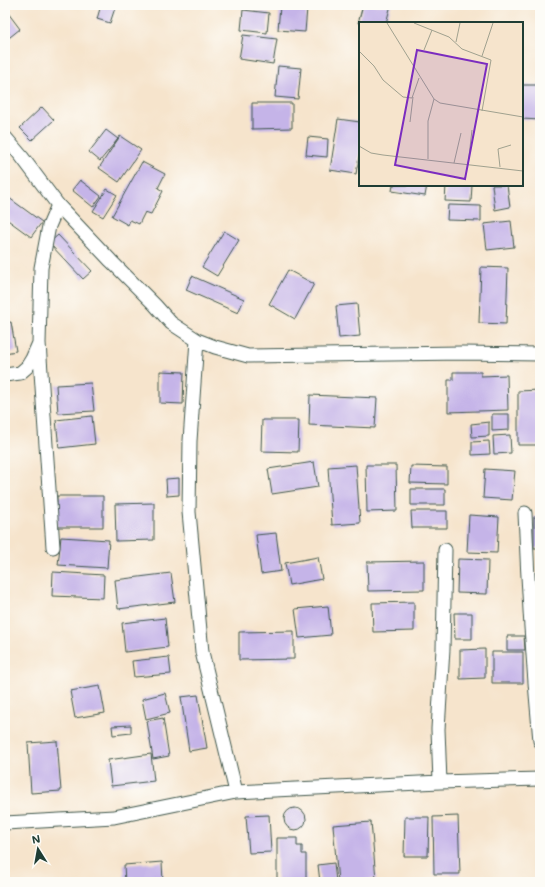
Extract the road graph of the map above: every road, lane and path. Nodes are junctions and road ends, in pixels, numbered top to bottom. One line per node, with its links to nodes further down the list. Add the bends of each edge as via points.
1 (5, 137): 2 (street)
2 (58, 205): 3 (street, via 171,323); 4 (street, via 49,226 40,268)
3 (197, 340): 5 (street, via 248,356); 13 (street, via 190,441 189,512 202,652)
4 (39, 342): 6 (street, via 27,367 20,373); 8 (street)
5 (540, 354)
6 (5, 375)
7 (525, 513): 10 (street)
8 (53, 547)
9 (445, 550): 12 (street, via 438,730)
10 (540, 741)
11 (540, 779): 12 (street)
12 (440, 782): 13 (street)
13 (236, 792): 14 (street, via 114,817)
14 (5, 823)

